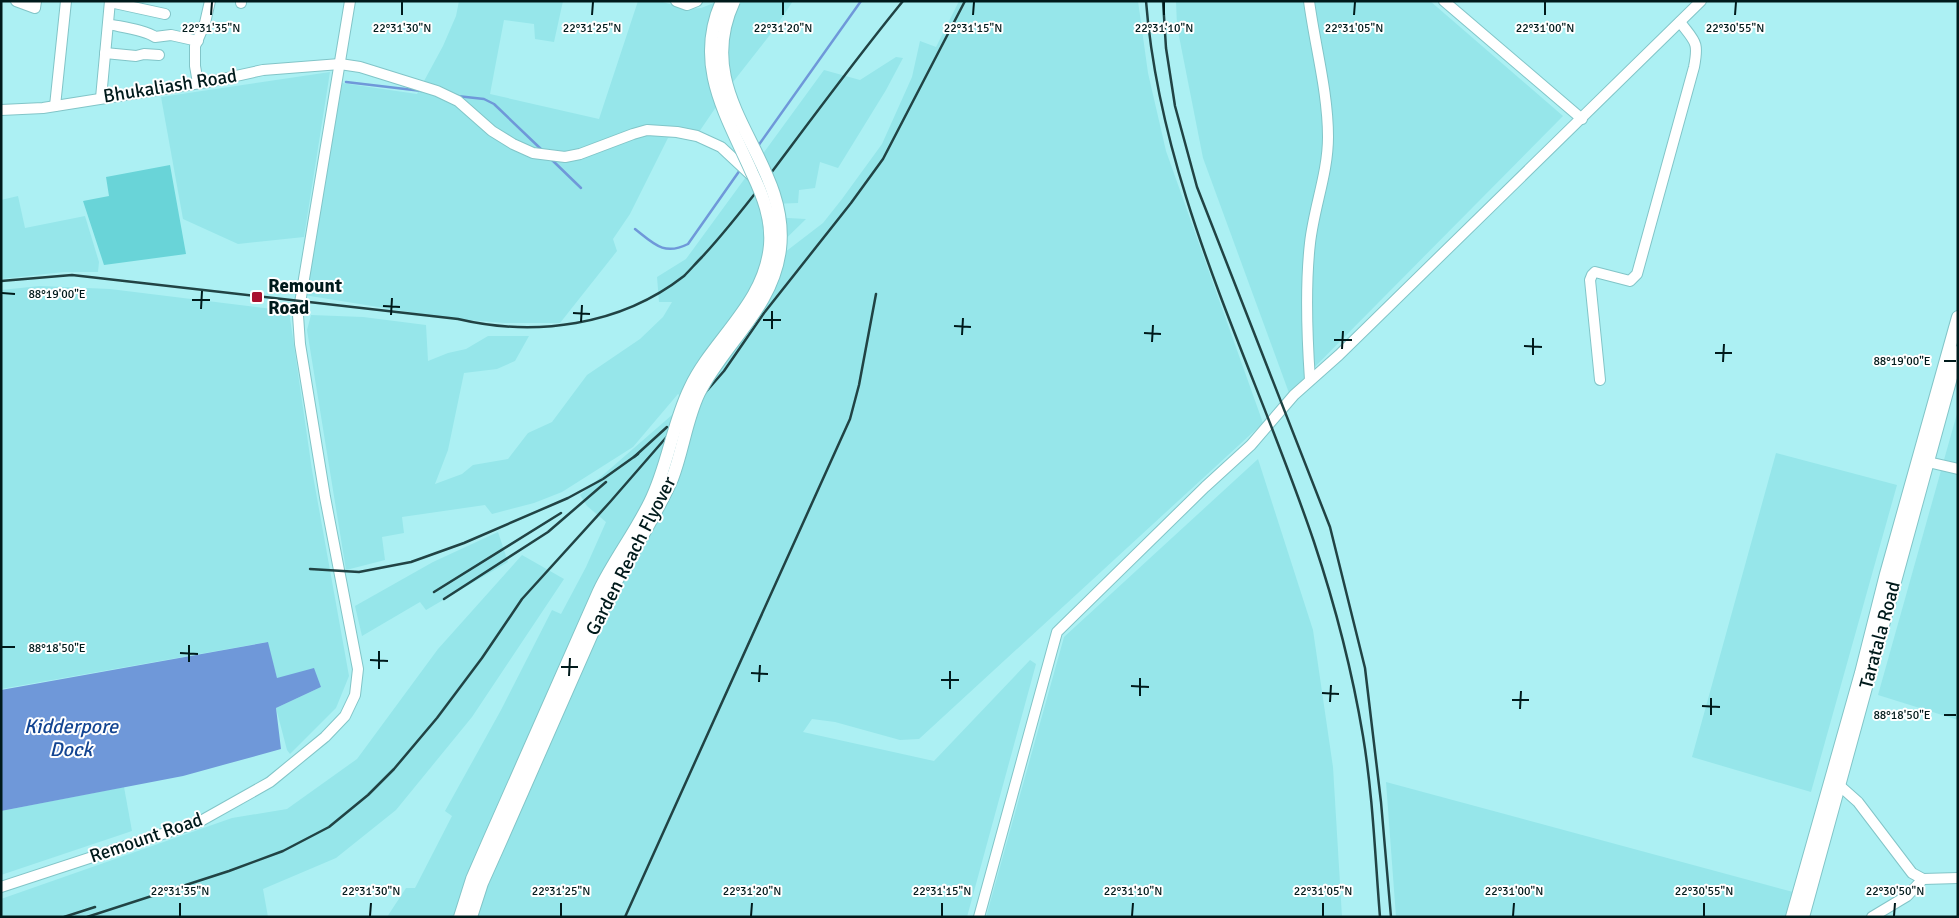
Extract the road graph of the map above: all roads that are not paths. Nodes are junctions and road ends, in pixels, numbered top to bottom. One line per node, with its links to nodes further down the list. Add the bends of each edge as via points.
1 (16, 1): 2 (street, via 35,8)
2 (36, 1)
3 (66, 1): 23 (street)
4 (210, 1): 17 (street)
5 (350, 1): 20 (street, Remount Road)
6 (676, 1): 7 (street, via 687,5)
7 (697, 1)
8 (722, 1): 26 (main road, Garden Reach Flyover, bridge, via 711,43 713,78 723,109)
9 (734, 1): 38 (main road, Garden Reach Flyover, bridge, via 724,32 724,76 731,100 775,200 781,235 775,273 755,314 700,392 660,508 609,595 482,883)
10 (1309, 1): 29 (street, via 1328,138 1326,166 1314,212 1310,244)
11 (1444, 1): 25 (street)
12 (1701, 1): 15 (street)
13 (110, 2): 14 (street); 16 (street)
14 (164, 14)
15 (1680, 22): 25 (street); 30 (street, via 1696,45 1696,58 1637,274 1630,280 1595,272 1590,280)
16 (108, 24): 17 (street, via 155,36); 18 (street)
17 (198, 40): 21 (street, via 195,66)
18 (106, 53): 19 (street); 22 (street)
19 (159, 55)
20 (340, 64): 21 (street, Bhukaliash Road, via 263,70); 26 (street, Bhukaliash Road, via 437,91 458,101 492,131 533,153 565,157 647,130 677,132 697,136 721,147); 36 (street, Remount Road, via 298,315 325,497 358,669 355,695 345,716 325,737 277,776 199,822)
21 (198, 83): 22 (street, Bhukaliash Road)
22 (101, 98): 23 (street, Bhukaliash Road)
23 (55, 106): 24 (street, Bhukaliash Road)
24 (1, 110)
25 (1582, 120): 29 (street)
26 (756, 180): 37 (main road, Garden Reach Flyover, bridge, via 770,225 770,247 761,280 746,308 690,388 650,503 599,590 472,879)
27 (1958, 317): 33 (main road)
28 (1958, 352): 31 (main road, Taratala Road)
29 (1310, 380): 39 (street, via 1251,445 1057,632)
30 (1600, 380)
31 (1928, 462): 32 (street); 33 (main road, Taratala Road)
32 (1958, 469)
33 (1839, 777): 35 (street, via 1912,873); 40 (main road); 41 (main road, Taratala Road)
34 (1958, 878): 35 (street)
35 (1923, 879): 42 (street, via 1907,896)
36 (1, 887)
37 (460, 917)
38 (471, 917)
39 (979, 917)
40 (1792, 917)
41 (1804, 917)
42 (1872, 917)

